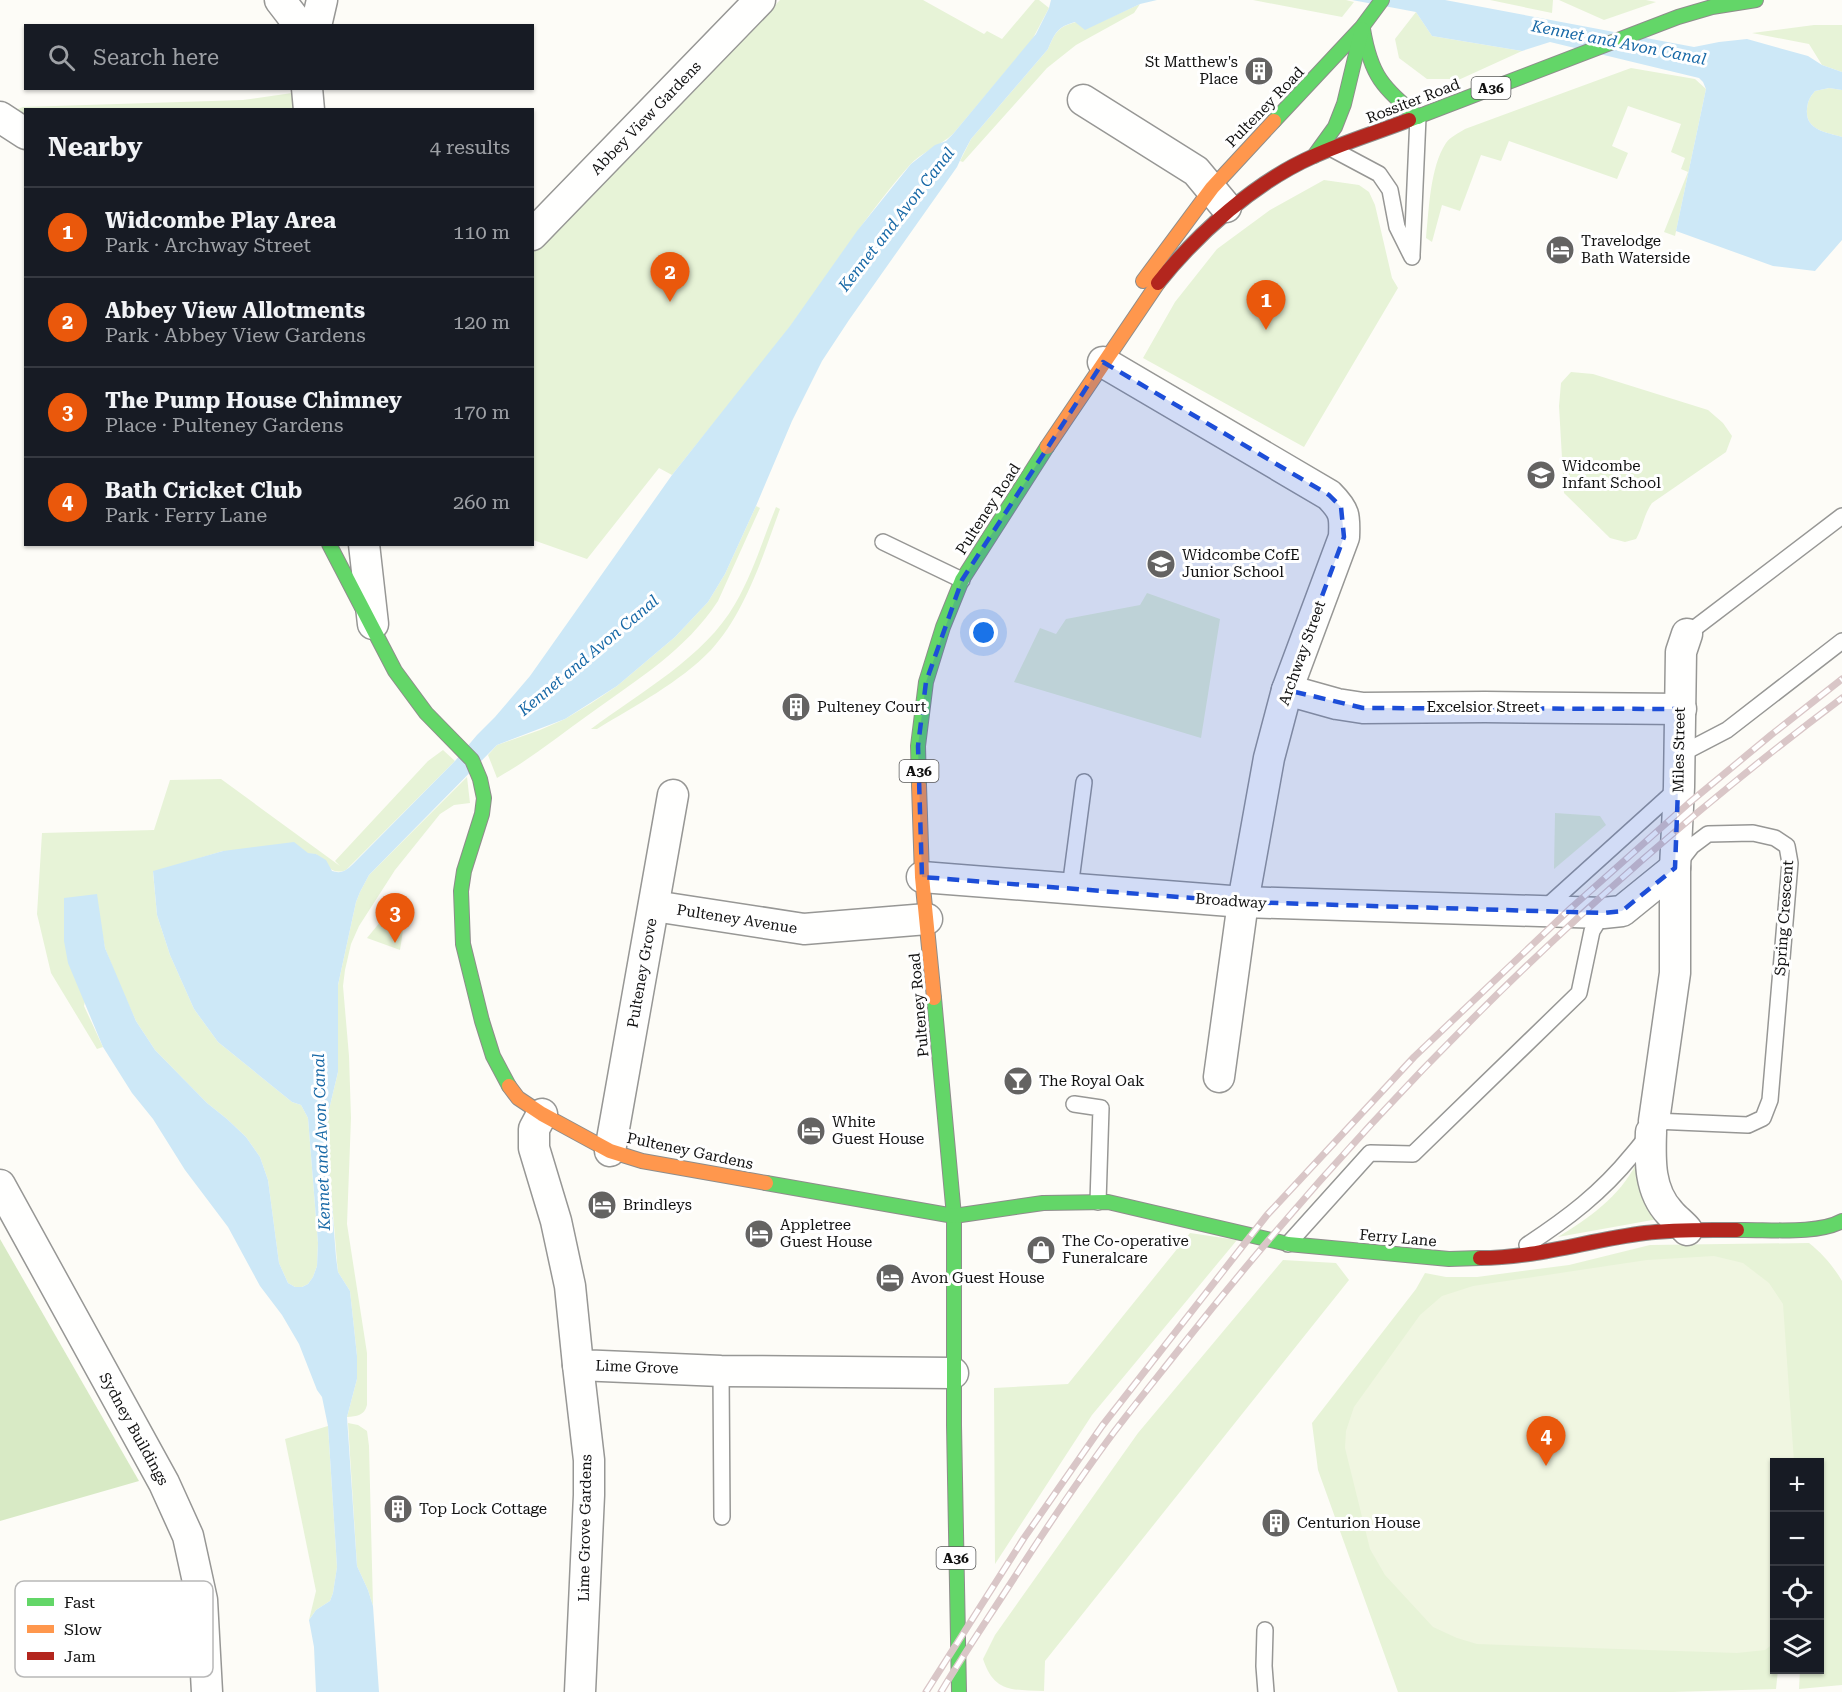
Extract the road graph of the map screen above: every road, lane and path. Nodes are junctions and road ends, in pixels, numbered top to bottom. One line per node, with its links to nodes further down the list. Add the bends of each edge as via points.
1 (280, 0): 7 (street)
2 (322, 0): 8 (street)
3 (760, 0): 19 (street, Abbey View Gardens)
4 (1382, 0): 9 (main road, Pulteney Road)
5 (1756, 0): 6 (main road, Rossiter Road / A36)
6 (1713, 4): 14 (main road, Rossiter Road / A36)
7 (298, 24)
8 (316, 24)
9 (1362, 27): 14 (main road, via 1365,45 1387,91); 17 (main road, via 1344,104 1335,127); 18 (main road, Pulteney Road)
10 (307, 90): 12 (street)
11 (1083, 100): 18 (street, via 1196,171)
12 (309, 108)
13 (0, 117): 15 (street)
14 (1418, 117): 16 (main road, Rossiter Road / A36); 16 (lane, via 1412,257 1397,227 1390,190 1379,174)
15 (24, 133)
16 (1333, 150): 17 (main road, Rossiter Road / A36)
17 (1314, 156): 18 (main road, Rossiter Road / A36)
18 (1220, 199): 20 (main road, Pulteney Road / A36, via 1200,235 1157,285); 20 (main road, Pulteney Road, via 1161,255 1123,311)
19 (534, 233)
20 (1103, 363): 25 (main road, Pulteney Road / A36); 29 (street, Archway Street, via 1329,495 1341,507 1344,537)
21 (1842, 516): 27 (lane)
22 (883, 542): 25 (lane)
23 (330, 546): 26 (main road, Pulteney Gardens)
24 (364, 546): 26 (street)
25 (962, 580): 36 (main road, Pulteney Road / A36, via 926,682 918,746)
26 (374, 630): 45 (main road, Pulteney Gardens, via 426,713 471,760 480,779 482,814 461,891 463,944 493,1056 518,1098)
27 (1687, 634): 30 (street, Miles Street, via 1681,651)
28 (1842, 641): 31 (lane, via 1727,730)
29 (1287, 690): 30 (street, Excelsior Street, via 1364,708); 38 (street, Archway Street, via 1269,758)
30 (1681, 709): 31 (street, Miles Street)
31 (1679, 754): 33 (street, Miles Street)
32 (1084, 782): 37 (lane)
33 (1679, 787): 35 (street, Miles Street); 40 (lane)
34 (673, 795): 39 (street, Pulteney Grove)
35 (1675, 868): 41 (street, Broadway, via 1622,911); 46 (street, via 1675,973); 46 (lane, Spring Crescent, via 1692,846 1708,834 1774,838 1787,846 1791,863 1770,1100 1762,1118 1748,1125)
36 (922, 877): 37 (street, Broadway); 42 (main road, Pulteney Road / A36)
37 (1070, 888): 38 (street, Broadway)
38 (1244, 902): 40 (street, Broadway); 43 (street, Archway Street)
39 (654, 906): 42 (street, Pulteney Avenue, via 804,929); 47 (street, Pulteney Grove)
40 (1541, 910): 41 (street, Broadway)
41 (1603, 913): 53 (lane, via 1592,931 1579,993 1413,1155 1370,1153)
42 (927, 919): 50 (main road, Pulteney Road / A36)
43 (1219, 1077)
44 (1074, 1104): 49 (lane, via 1101,1108)
45 (542, 1114): 47 (main road, Pulteney Gardens); 55 (street, Lime Grove, via 534,1129 534,1148 570,1286)
46 (1653, 1126): 52 (street, via 1650,1166 1656,1191 1668,1212); 54 (lane, via 1614,1177 1590,1200)
47 (610, 1150): 50 (main road, Pulteney Gardens, via 642,1161)
48 (0, 1185): 59 (street, Sydney Buildings, via 164,1483 188,1536)
49 (1098, 1202): 50 (main road, Ferry Lane, via 1043,1203); 53 (main road, Ferry Lane)
50 (954, 1216): 57 (main road, Pulteney Road / A36)
51 (1842, 1221): 52 (main road, Ferry Lane, via 1814,1229)
52 (1687, 1230): 54 (main road, Ferry Lane, via 1644,1233)
53 (1288, 1244): 54 (main road, Ferry Lane, via 1449,1259)
54 (1507, 1258)
55 (578, 1365): 56 (street, Lime Grove); 63 (street, Lime Grove Gardens, via 589,1495)
56 (722, 1371): 57 (street, Lime Grove); 58 (lane)
57 (953, 1373): 64 (main road, Pulteney Road / A36)
58 (722, 1517)
59 (198, 1581)
60 (1265, 1630): 65 (lane)
61 (206, 1677): 62 (street, Sydney Buildings)
62 (207, 1692)
63 (580, 1692)
64 (959, 1692)
65 (1266, 1692)

